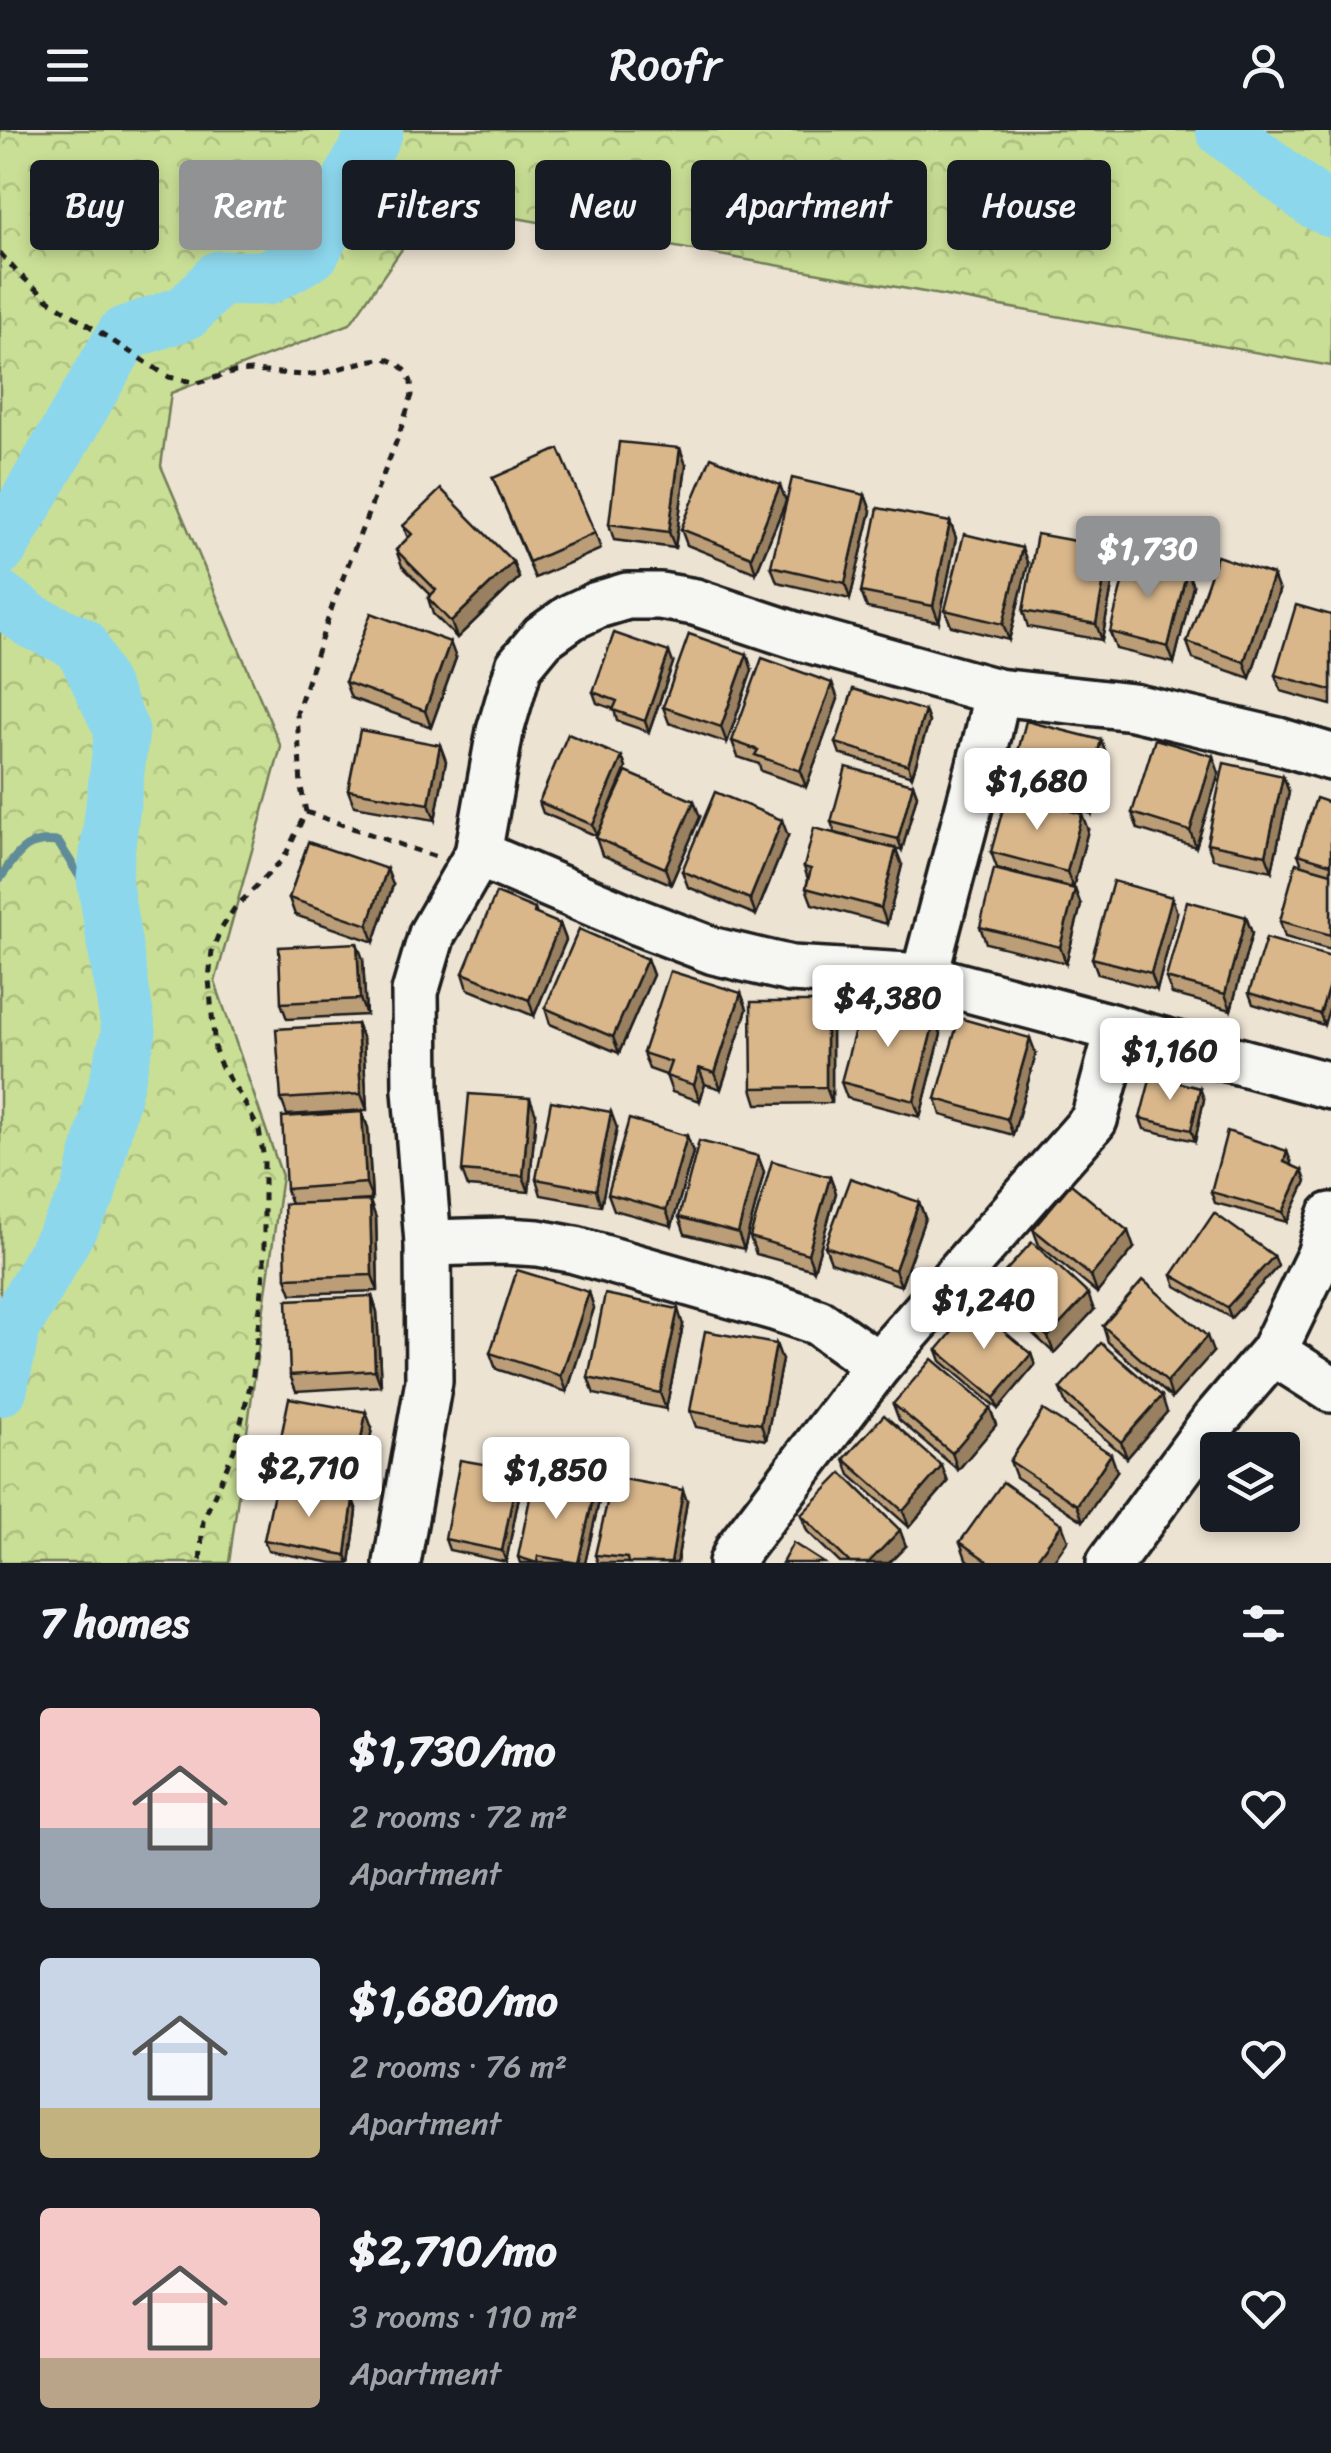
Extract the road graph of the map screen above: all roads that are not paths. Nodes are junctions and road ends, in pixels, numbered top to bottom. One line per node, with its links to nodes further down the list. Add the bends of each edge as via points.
1 (997, 692): 2 (lane, via 1133,707); 3 (lane, via 696,602 627,596 598,605 543,638 518,666); 4 (lane)
2 (1331, 757)
3 (473, 861): 4 (lane, via 714,952 790,969); 8 (lane, via 432,934 414,992)
4 (924, 978): 5 (lane)
5 (1118, 1030): 6 (lane); 10 (lane, via 1094,1120)
6 (1331, 1086)
7 (1331, 1216): 9 (lane, via 1320,1255)
8 (428, 1242): 10 (lane, via 504,1241 574,1250 818,1322); 12 (lane, via 429,1382)
9 (1273, 1352): 11 (lane); 14 (lane)
10 (878, 1365): 13 (lane)
11 (1331, 1389)
12 (397, 1563)
13 (732, 1563)
14 (1110, 1563)

